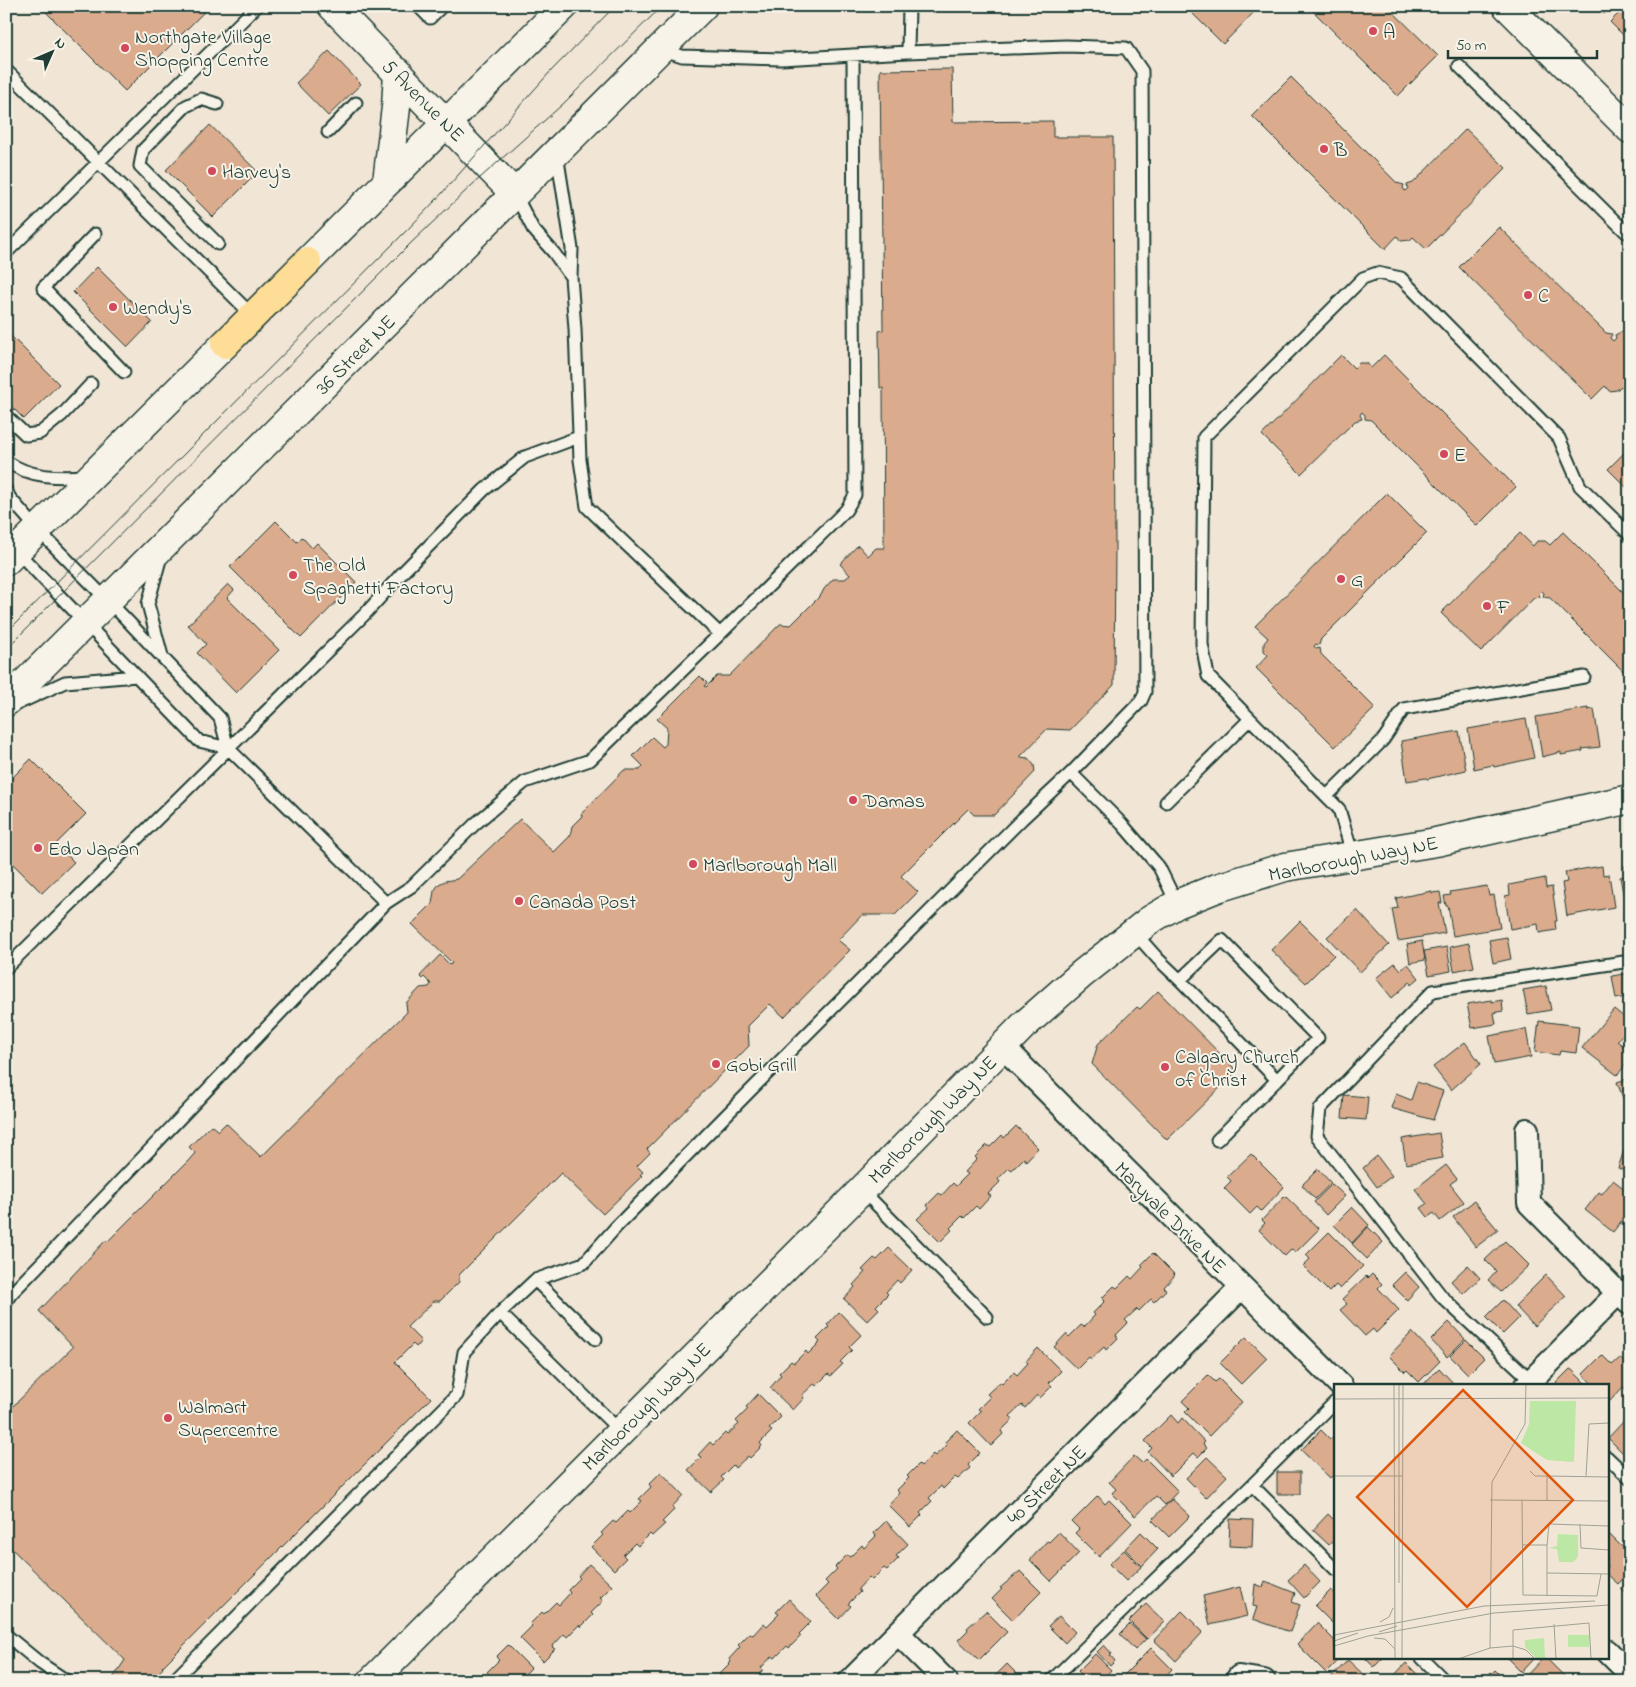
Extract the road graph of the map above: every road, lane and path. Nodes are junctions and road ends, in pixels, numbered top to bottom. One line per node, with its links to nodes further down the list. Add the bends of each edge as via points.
1 (257, 6): 21 (lane)
2 (332, 6): 14 (street, 5 Avenue NE)
3 (418, 6): 4 (lane, via 430,18)
4 (442, 6)
5 (564, 6): 17 (street)
6 (703, 6): 9 (street, 36 Street NE)
7 (909, 6): 10 (lane)
8 (1507, 6): 18 (street)
9 (661, 49): 11 (lane, via 682,56 782,59); 20 (street, 36 Street NE)
10 (908, 52): 11 (lane); 53 (lane, via 1066,46 1126,48 1142,71 1145,692 1141,701)
11 (853, 55): 45 (lane, via 855,495 846,510)
12 (1459, 66): 24 (lane, via 1626,232)
13 (6, 70): 21 (lane)
14 (398, 72): 17 (street, 5 Avenue NE); 22 (street)
15 (356, 103): 19 (lane)
16 (217, 104): 26 (lane, via 201,99 186,106 143,150 140,166)
17 (448, 123): 22 (street); 23 (street, 5 Avenue NE)
18 (1630, 129)
19 (328, 132)
20 (556, 153): 23 (street, 36 Street NE); 29 (lane, via 572,249)
21 (98, 163): 27 (lane); 30 (lane)
22 (387, 182): 28 (street)
23 (515, 194): 29 (lane, via 533,229); 41 (street, 36 Street NE)
24 (1630, 232)
25 (95, 234): 32 (lane, via 43,288)
26 (218, 244)
27 (6, 253)
28 (308, 262): 30 (main road)
29 (571, 277): 35 (lane)
30 (253, 316): 31 (main road)
31 (225, 344): 37 (street)
32 (124, 372)
33 (91, 384): 34 (lane, via 40,433 26,435)
34 (6, 416)
35 (579, 437): 45 (lane, via 587,507); 52 (lane, via 525,458 484,490 365,614)
36 (6, 461): 37 (lane, via 25,472 64,478)
37 (91, 476): 39 (street)
38 (6, 490): 39 (lane)
39 (38, 530): 42 (street); 43 (lane)
40 (1630, 535): 51 (lane, via 1580,486 1559,438 1401,278 1377,273 1363,278 1204,437 1202,644 1208,676)
41 (165, 544): 43 (street, 36 Street NE); 46 (lane, via 148,604)
42 (10, 550): 44 (lane)
43 (108, 601): 44 (street, 36 Street NE); 46 (lane)
44 (86, 623): 47 (lane); 49 (street, 36 Street NE)
45 (720, 634): 58 (lane, via 590,760 525,782 475,824 412,886)
46 (162, 658): 52 (lane, via 220,718)
47 (137, 676): 50 (lane, via 65,682); 52 (lane, via 199,741)
48 (1584, 677): 54 (lane, via 1404,709 1383,740)
49 (6, 702)
50 (6, 709)
51 (1250, 719): 54 (lane); 56 (lane)
52 (228, 748): 58 (lane); 62 (lane)
53 (1071, 773): 59 (lane, via 1159,867); 69 (lane, via 750,1091 584,1263)
54 (1327, 796): 57 (lane, via 1340,809)
55 (1630, 799): 57 (street, Marlborough Way NE, via 1436,842)
56 (1166, 802)
57 (1352, 856): 59 (street, Marlborough Way NE, via 1285,867)
58 (386, 903): 72 (lane)
59 (1177, 904): 60 (street, Marlborough Way NE)
60 (1134, 932): 63 (lane); 64 (street, Marlborough Way NE, via 1082,974)
61 (1630, 961): 77 (lane, via 1433,991 1320,1109 1317,1136 1323,1144 1444,1298)
62 (6, 968)
63 (1180, 980): 65 (lane); 65 (lane, via 1222,940 1318,1038)
64 (1003, 1047): 68 (street, Marlborough Way NE); 70 (street, Maryvale Drive NE)
65 (1277, 1080): 67 (lane)
66 (1527, 1130): 71 (street, via 1529,1204)
67 (1217, 1140)
68 (862, 1190): 74 (lane); 79 (street, Marlborough Way NE)
69 (535, 1280): 73 (lane); 75 (lane)
70 (1242, 1287): 76 (street, Maryvale Drive NE); 84 (street, 40 Street NE)
71 (1626, 1293): 77 (street)
72 (6, 1302)
73 (500, 1313): 79 (lane); 90 (lane, via 464,1352 457,1395)
74 (988, 1317)
75 (596, 1339)
76 (1339, 1384)
77 (1531, 1384)
78 (1334, 1403): 82 (lane)
79 (620, 1431): 91 (street, Marlborough Way NE)
80 (1608, 1457): 81 (lane)
81 (1630, 1479)
82 (1252, 1485): 83 (lane); 94 (lane)
83 (1334, 1568)
84 (898, 1633): 92 (street, 40 Street NE); 93 (street)
85 (6, 1635): 89 (lane)
86 (1608, 1652): 88 (street)
87 (1424, 1660): 97 (lane)
88 (1630, 1674)
89 (67, 1681)
90 (173, 1681)
91 (372, 1681)
92 (850, 1681)
93 (946, 1681)
94 (1051, 1681)
95 (1236, 1681): 96 (street, via 1239,1677)
96 (1264, 1681)
97 (1445, 1681)

